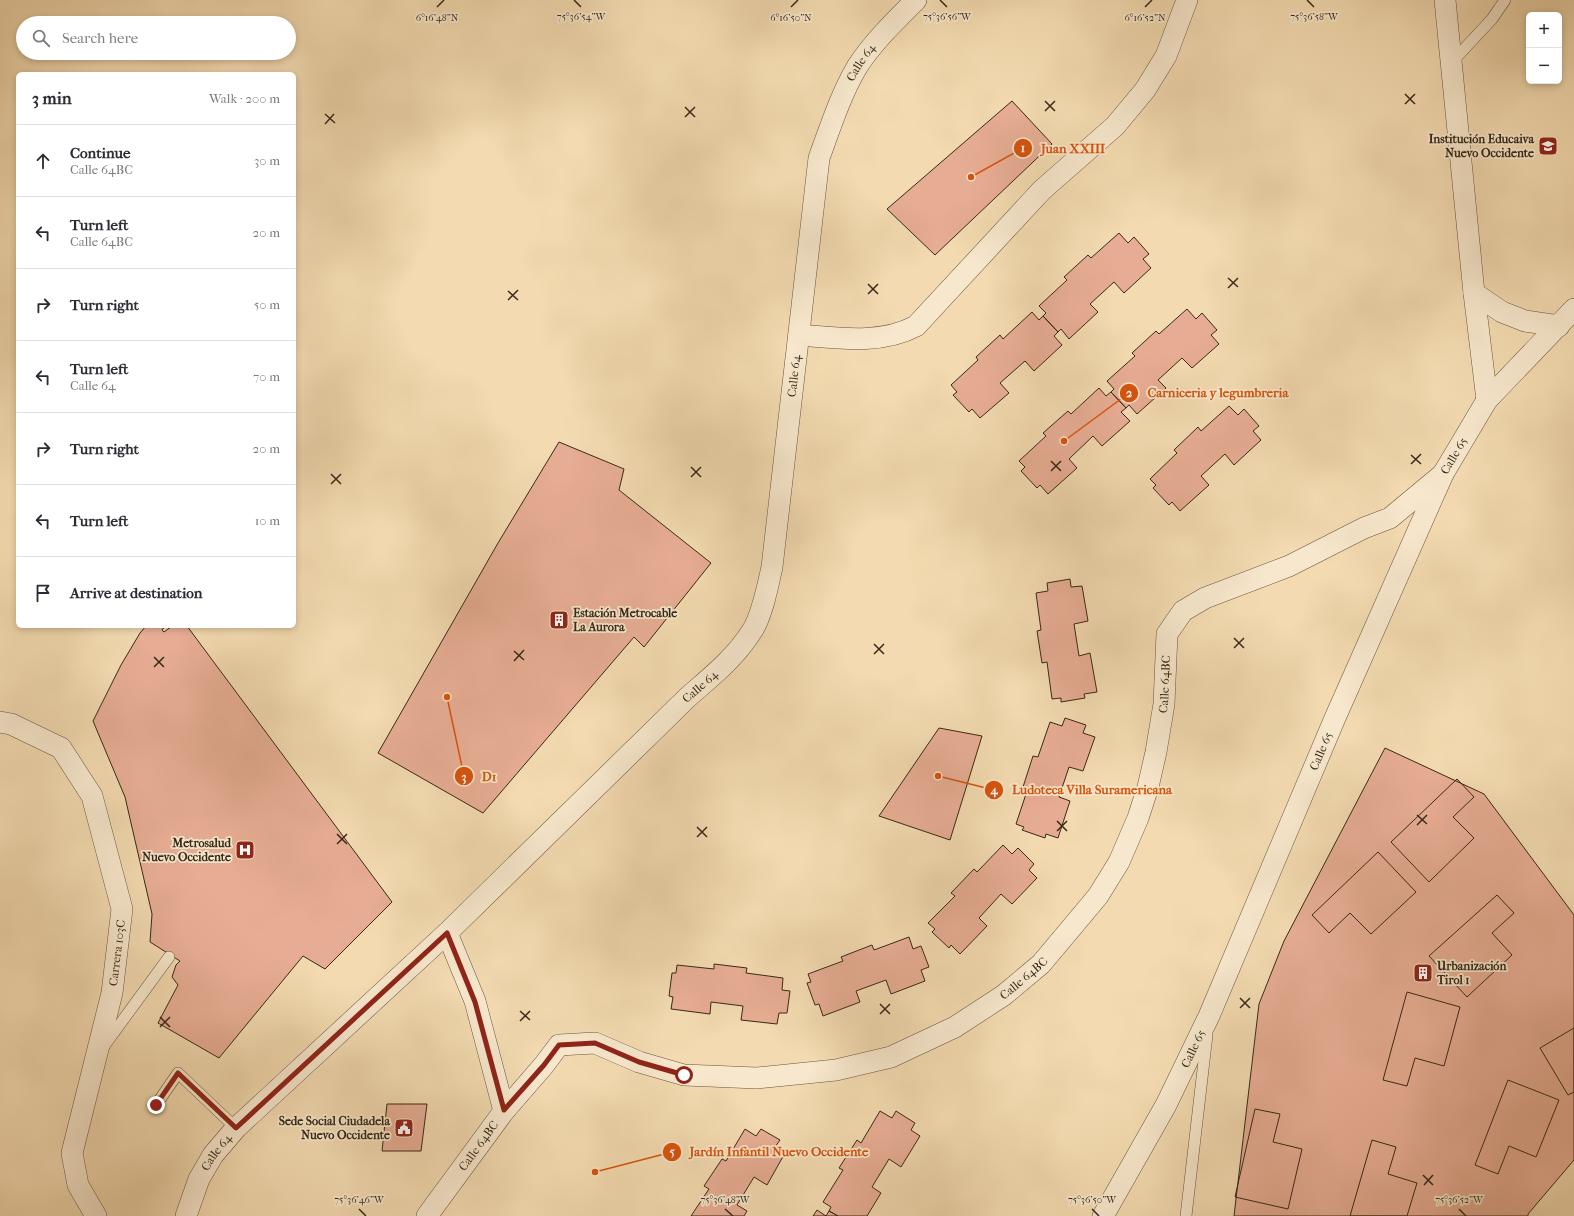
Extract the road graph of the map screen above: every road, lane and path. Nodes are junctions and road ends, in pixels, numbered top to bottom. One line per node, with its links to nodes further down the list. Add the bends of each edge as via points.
1 (916, 0): 9 (street, Calle 64, via 884,32 857,67 819,158)
2 (1188, 0): 9 (street, via 1166,56 1145,90 1115,126 1042,190 916,326 889,337 848,339)
3 (1445, 0): 5 (street)
4 (1506, 0): 5 (lane)
5 (1451, 63): 6 (street)
6 (1474, 293): 8 (street, via 1502,312 1525,321); 10 (street)
7 (1574, 309): 8 (street, Calle 65)
8 (1559, 326): 10 (street, Calle 65)
9 (799, 335): 13 (street, Calle 64, via 772,567 767,591 753,630 729,661 688,697)
10 (1487, 400): 11 (street, Calle 65)
11 (1443, 474): 15 (street, Calle 65, via 1335,718); 18 (street, Calle 64BC, via 1390,518 1364,528 1289,566 1205,598 1183,611 1167,634 1164,704 1156,752 1138,818 1119,862 1098,896 1073,928 1041,964 1004,995 956,1027 891,1057 828,1071 757,1078 684,1075 639,1062 595,1043 559,1045)
12 (6, 723): 16 (street, Carrera 103C, via 61,748 92,796 122,909 112,993)
13 (447, 933): 18 (street, via 475,1002); 19 (street, Calle 64)
14 (169, 957): 16 (lane)
15 (1209, 1016): 23 (street, Calle 65, via 1166,1105); 24 (lane)
16 (96, 1058): 20 (street, Carrera 103C, via 72,1153 78,1185)
17 (156, 1105): 19 (lane, via 178,1073)
18 (504, 1110): 22 (street, Calle 64BC)
19 (236, 1128): 21 (street, Calle 64, via 213,1155 199,1179)
20 (96, 1216)
21 (186, 1216)
22 (427, 1216)
23 (1103, 1216)
24 (1186, 1216)

